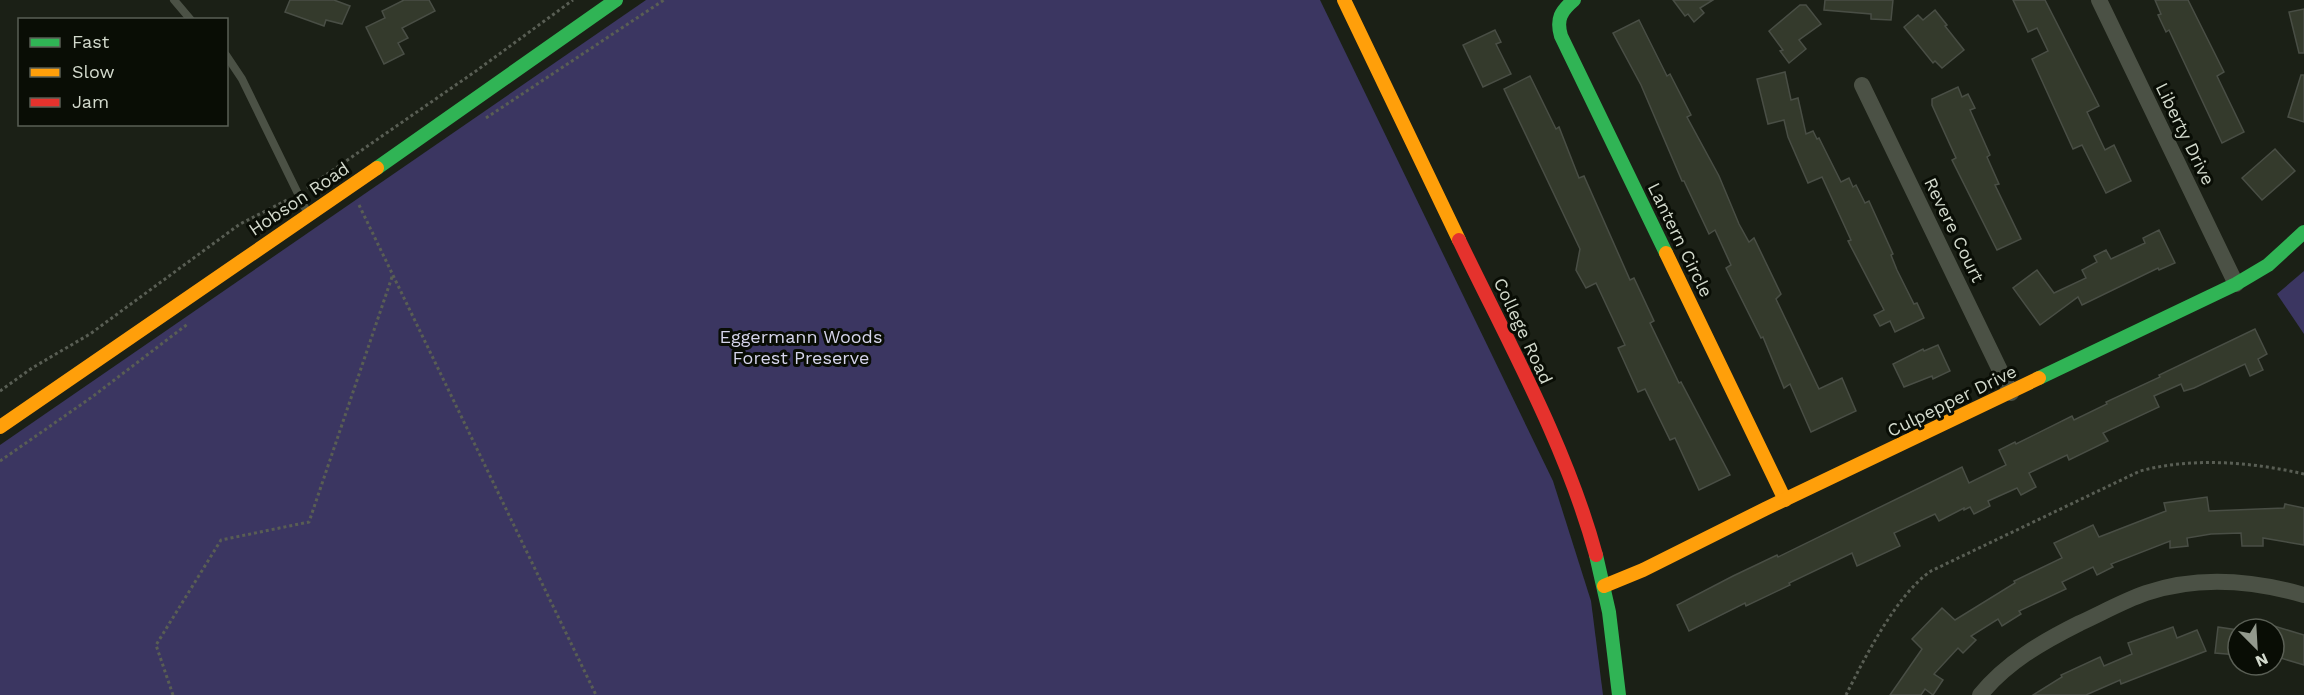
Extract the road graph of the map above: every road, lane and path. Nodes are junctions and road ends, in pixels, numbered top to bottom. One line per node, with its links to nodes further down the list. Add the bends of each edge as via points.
1 (174, 0): 8 (lane)
2 (573, 0): 12 (path)
3 (616, 0): 14 (main road, Hobson Road)
4 (664, 0): 11 (path)
5 (1344, 0): 25 (main road, College Road, via 1547,424 1582,508)
6 (1574, 0): 24 (main road, Lantern Circle, via 1558,18 1562,36)
7 (2099, 0): 17 (street, Liberty Drive)
8 (189, 18)
9 (228, 58): 12 (lane)
10 (1862, 85): 20 (street, Revere Court)
11 (485, 119)
12 (297, 194): 14 (lane); 19 (path, via 240,224 90,334)
13 (359, 205): 16 (path)
14 (308, 215): 21 (main road, Hobson Road)
15 (2304, 232): 17 (main road, Culpepper Drive, via 2275,259)
16 (393, 274): 27 (path, via 309,522 221,540 156,645); 28 (path)
17 (2236, 284): 20 (main road, Culpepper Drive)
18 (197, 318): 22 (path)
19 (0, 391)
20 (2011, 393): 24 (main road, Culpepper Drive)
21 (0, 427)
22 (0, 461)
23 (2304, 474): 30 (path, via 2252,464 2159,466 2140,471 1931,571 1911,587)
24 (1785, 500): 25 (main road, Culpepper Drive)
25 (1605, 586): 29 (main road, College Road)
26 (2304, 596): 31 (street, via 2256,583 2218,581 2145,593 2039,644 2002,672)
27 (174, 695)
28 (596, 695)
29 (1619, 695)
30 (1846, 695)
31 (1980, 695)

